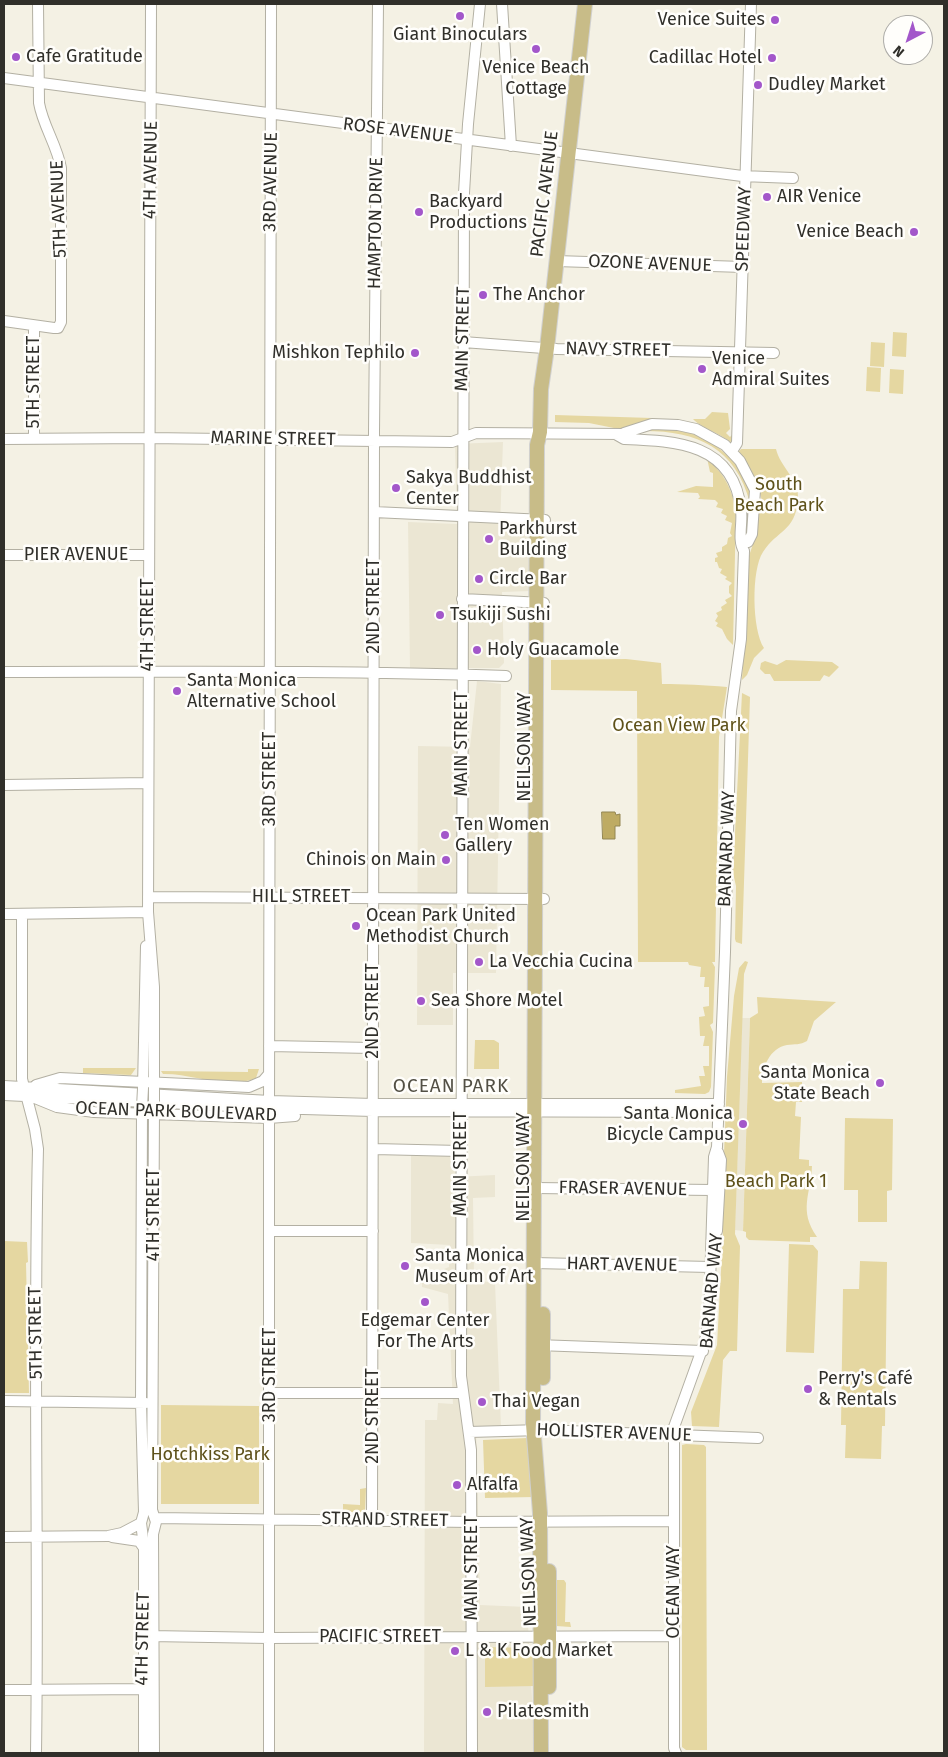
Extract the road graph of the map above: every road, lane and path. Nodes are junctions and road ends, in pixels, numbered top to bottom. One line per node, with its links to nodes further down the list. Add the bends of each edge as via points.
1 (38, 4): 10 (street, 5TH AVENUE)
2 (151, 4): 11 (street, 4TH AVENUE)
3 (271, 4): 12 (street, 3RD AVENUE)
4 (378, 4): 13 (street, HAMPTON DRIVE)
5 (480, 4): 14 (street, MAIN STREET)
6 (502, 4): 15 (street)
7 (585, 4): 16 (main road, PACIFIC AVENUE)
8 (751, 4): 17 (street, SPEEDWAY)
9 (4, 78): 10 (street, ROSE AVENUE)
10 (38, 83): 11 (street, ROSE AVENUE); 22 (street, 5TH AVENUE, via 41,117 58,151 61,168 61,322 58,328)
11 (152, 99): 12 (street, ROSE AVENUE); 23 (street, 4TH AVENUE)
12 (272, 115): 13 (street, ROSE AVENUE); 28 (street, 3RD AVENUE)
13 (378, 128): 14 (street, ROSE AVENUE); 29 (street, HAMPTON DRIVE)
14 (467, 140): 15 (street, ROSE AVENUE); 24 (street, MAIN STREET)
15 (510, 146): 16 (street, ROSE AVENUE)
16 (569, 153): 17 (street, ROSE AVENUE); 19 (main road, PACIFIC AVENUE)
17 (746, 176): 18 (street, ROSE AVENUE); 20 (street, SPEEDWAY)
18 (793, 178)
19 (556, 261): 20 (street, OZONE AVENUE); 25 (main road, PACIFIC AVENUE)
20 (743, 267): 26 (street, SPEEDWAY)
21 (4, 321): 22 (street)
22 (34, 326): 36 (street, 5TH STREET)
23 (148, 337): 34 (street, 4TH STREET)
24 (463, 342): 25 (street, NAVY STREET); 33 (street, MAIN STREET)
25 (547, 348): 26 (street, NAVY STREET); 30 (main road, PACIFIC AVENUE)
26 (740, 353): 27 (street, NAVY STREET); 39 (street, SPEEDWAY, via 738,443)
27 (774, 353)
28 (270, 360): 37 (street, 3RD STREET)
29 (375, 383): 38 (street, 2ND STREET)
30 (541, 389): 31 (main road, NEILSON WAY)
31 (540, 432): 32 (street, BARNARD WAY); 33 (street, MARINE STREET, via 476,433); 42 (main road, NEILSON WAY, via 546,444)
32 (621, 434): 39 (street, BARNARD WAY, via 652,424 678,425 706,433); 43 (street, BARNARD WAY, via 624,439 680,442 699,448 718,462 738,494 742,512 741,543)
33 (462, 437): 38 (street, MARINE STREET, via 452,442); 41 (street, MAIN STREET)
34 (149, 438): 36 (street, MARINE STREET); 37 (street, MARINE STREET); 45 (street, 4TH STREET)
35 (4, 439): 36 (street, MARINE STREET)
36 (34, 439)
37 (270, 439): 38 (street, MARINE STREET); 50 (street, 3RD STREET)
38 (374, 440): 40 (street, 2ND STREET)
39 (732, 451): 43 (street, BARNARD WAY, via 747,471 755,490 752,534)
40 (374, 512): 41 (street); 51 (street, 2ND STREET)
41 (464, 516): 42 (street); 46 (street, MAIN STREET)
42 (540, 520): 47 (main road, NEILSON WAY)
43 (746, 547): 76 (street, BARNARD WAY, via 741,639 731,711)
44 (4, 555): 45 (street, PIER AVENUE)
45 (148, 555): 49 (street, 4TH STREET)
46 (462, 599): 47 (street); 52 (street, MAIN STREET)
47 (540, 602): 60 (main road, NEILSON WAY)
48 (4, 672): 49 (street)
49 (148, 672): 50 (street); 54 (street, 4TH STREET)
50 (270, 673): 51 (street); 57 (street, 3RD STREET)
51 (374, 673): 52 (street); 58 (street, 2ND STREET)
52 (462, 674): 53 (street); 59 (street, MAIN STREET)
53 (506, 676)
54 (148, 783): 55 (street); 56 (street, 4TH STREET)
55 (4, 785)
56 (148, 897): 57 (street, HILL STREET); 61 (street, 4TH STREET)
57 (270, 897): 58 (street, HILL STREET); 64 (street, 3RD STREET)
58 (373, 897): 59 (street, HILL STREET); 65 (street, 2ND STREET)
59 (461, 898): 60 (street, HILL STREET); 74 (street, MAIN STREET)
60 (540, 899): 75 (main road, NEILSON WAY)
61 (148, 912): 63 (street); 67 (street, 4TH STREET); 69 (street, 4TH STREET, via 154,987)
62 (4, 914): 63 (street)
63 (22, 914): 71 (street, 5TH STREET)
64 (270, 1046): 65 (street); 66 (street, 3RD STREET)
65 (372, 1048): 73 (street, 2ND STREET)
66 (269, 1074): 70 (street, OCEAN PARK BOULEVARD, via 263,1081); 77 (street, 3RD STREET)
67 (142, 1085): 69 (street, OCEAN PARK BOULEVARD); 71 (street, OCEAN PARK BOULEVARD, via 60,1078); 78 (street, 4TH STREET, bridge)
68 (4, 1086): 71 (street, OCEAN PARK BOULEVARD)
69 (154, 1086): 70 (street, OCEAN PARK BOULEVARD); 79 (street, 4TH STREET, bridge)
70 (249, 1087): 77 (street, OCEAN PARK BOULEVARD)
71 (27, 1092): 72 (street, OCEAN PARK BOULEVARD); 77 (street, OCEAN PARK BOULEVARD); 78 (street, OCEAN PARK BOULEVARD, via 57,1108); 95 (street, 5TH STREET, via 38,1149)
72 (4, 1095)
73 (373, 1107): 74 (street, OCEAN PARK BOULEVARD); 77 (street, OCEAN PARK BOULEVARD); 77 (street, OCEAN PARK BOULEVARD, via 323,1110 307,1115); 81 (street, 2ND STREET)
74 (461, 1107): 75 (street, OCEAN PARK BOULEVARD); 82 (street, MAIN STREET)
75 (538, 1108): 76 (street, OCEAN PARK BOULEVARD); 83 (main road, NEILSON WAY)
76 (718, 1108): 80 (street, BARNARD WAY)
77 (269, 1109): 79 (street, OCEAN PARK BOULEVARD); 85 (street, 3RD STREET)
78 (142, 1111): 79 (street, OCEAN PARK BOULEVARD); 96 (street, 4TH STREET)
79 (154, 1112): 97 (street, 4TH STREET)
80 (717, 1147): 84 (street, BARNARD WAY); 100 (street, BARNARD WAY, via 721,1175 713,1328 706,1361)
81 (374, 1149): 82 (street); 86 (street, 2ND STREET)
82 (460, 1150): 93 (street, MAIN STREET)
83 (539, 1188): 84 (street, FRASER AVENUE); 87 (main road, NEILSON WAY)
84 (712, 1190): 88 (street, BARNARD WAY)
85 (270, 1231): 86 (street); 91 (street, 3RD STREET)
86 (373, 1231): 92 (street, 2ND STREET)
87 (538, 1263): 88 (street, HART AVENUE); 89 (main road, NEILSON WAY)
88 (710, 1267): 90 (street, BARNARD WAY)
89 (538, 1345): 90 (street); 98 (main road, NEILSON WAY)
90 (703, 1351): 100 (street, BARNARD WAY, via 674,1427)
91 (270, 1393): 92 (street); 102 (street, 3RD STREET)
92 (372, 1393): 93 (street); 103 (street, 2ND STREET)
93 (462, 1393): 99 (street, MAIN STREET)
94 (4, 1401): 95 (street)
95 (37, 1402): 96 (street); 110 (street, 5TH STREET)
96 (141, 1403): 97 (street); 105 (street, 4TH STREET)
97 (152, 1403): 105 (street, 4TH STREET)
98 (538, 1430): 99 (street, HOLLISTER AVENUE); 100 (street, HOLLISTER AVENUE); 106 (main road, NEILSON WAY)
99 (469, 1432): 107 (street, MAIN STREET)
100 (675, 1435): 101 (street, HOLLISTER AVENUE); 104 (street, OCEAN WAY, via 672,1456)
101 (758, 1438)
102 (270, 1519): 103 (street, STRAND STREET); 105 (street, STRAND STREET); 116 (street, 3RD STREET)
103 (372, 1519): 107 (street, STRAND STREET)
104 (674, 1520): 106 (street, STRAND STREET); 113 (street, OCEAN WAY)
105 (148, 1521): 108 (street, STRAND STREET); 111 (street, 4TH STREET); 112 (street, 4TH STREET)
106 (544, 1521): 107 (street, STRAND STREET); 115 (main road, NEILSON WAY)
107 (472, 1522): 114 (street, MAIN STREET)
108 (108, 1536): 110 (street, STRAND STREET); 111 (street, STRAND STREET, via 139,1541)
109 (4, 1537): 110 (street, STRAND STREET)
110 (38, 1538): 120 (street, 5TH STREET)
111 (144, 1548): 112 (street, 4TH STREET)
112 (150, 1636): 116 (street, PACIFIC STREET); 117 (street, 4TH STREET); 118 (street, 4TH STREET)
113 (674, 1636): 115 (street, PACIFIC STREET); 121 (street, OCEAN WAY)
114 (472, 1637): 115 (street, PACIFIC STREET); 116 (street, PACIFIC STREET); 126 (street, MAIN STREET)
115 (544, 1637): 127 (main road, NEILSON WAY); 128 (main road, NEILSON WAY)
116 (269, 1638): 125 (street, 3RD STREET)
117 (142, 1689): 118 (street); 120 (street); 123 (street, 4TH STREET)
118 (154, 1689): 124 (street, 4TH STREET)
119 (4, 1690): 120 (street)
120 (37, 1690): 122 (street, 5TH STREET)
121 (673, 1752)
122 (36, 1753)
123 (144, 1753)
124 (154, 1753)
125 (270, 1753)
126 (472, 1753)
127 (541, 1753)
128 (549, 1753)

